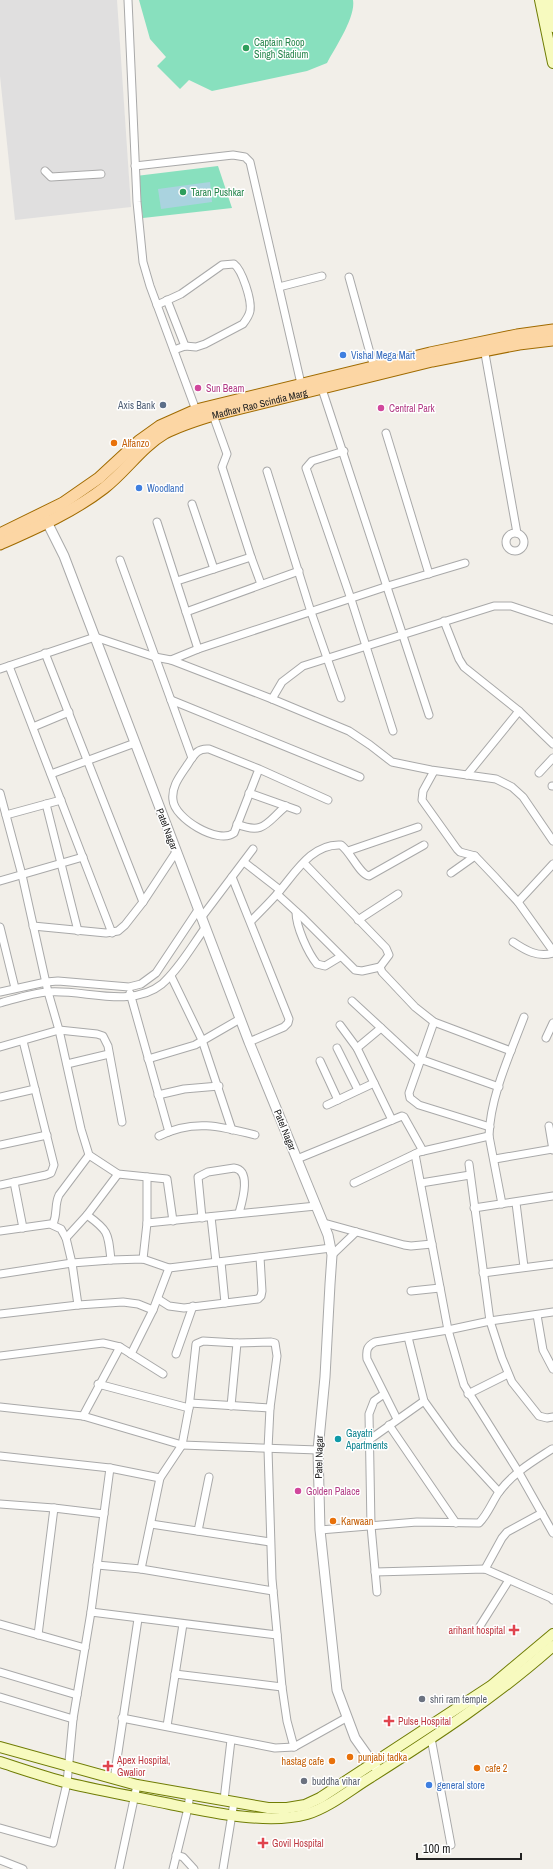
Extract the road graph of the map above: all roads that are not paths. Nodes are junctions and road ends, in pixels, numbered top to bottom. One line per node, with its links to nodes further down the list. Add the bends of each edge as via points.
1 (128, 0): 6 (street)
2 (540, 0): 5 (main road)
3 (548, 0): 4 (main road)
4 (553, 27)
5 (553, 64)
6 (135, 166): 11 (street, via 233,155 245,157 250,162); 13 (street, via 143,262)
7 (45, 171): 8 (street, via 51,177)
8 (101, 174)
9 (322, 276): 11 (street)
10 (349, 277): 19 (street)
11 (279, 287): 20 (street)
12 (166, 300): 13 (street); 16 (street); 16 (street, via 181,294 222,265 234,264 238,267 245,283 250,310 243,324 205,344 196,347)
13 (157, 305): 18 (street)
14 (553, 330): 17 (main road, Madhav Rao Scindia Marg)
15 (553, 340): 17 (main road, Madhav Rao Scindia Marg)
16 (185, 346): 18 (street)
17 (484, 346): 19 (main road, Madhav Rao Scindia Marg); 30 (street)
18 (174, 350): 22 (street)
19 (375, 370): 20 (main road, Madhav Rao Scindia Marg); 21 (main road, Madhav Rao Scindia Marg)
20 (302, 388): 21 (main road, Madhav Rao Scindia Marg); 22 (main road, Madhav Rao Scindia Marg); 23 (main road, Madhav Rao Scindia Marg)
21 (322, 388): 25 (street)
22 (198, 415): 23 (main road, Madhav Rao Scindia Marg); 28 (main road, Madhav Rao Scindia Marg, via 160,426 139,441 99,478)
23 (213, 415): 33 (street, via 227,454 222,467)
24 (386, 433): 38 (street)
25 (344, 451): 41 (street); 42 (street, via 312,461 306,468)
26 (266, 471): 37 (street)
27 (192, 504): 36 (street)
28 (45, 519): 31 (main road, Madhav Rao Scindia Marg); 32 (main road, Madhav Rao Scindia Marg); 48 (street, Patel Nagar, via 64,556)
29 (157, 522): 39 (street)
30 (517, 533)
31 (0, 534)
32 (0, 544)
33 (251, 557): 36 (street); 40 (street)
34 (120, 560): 52 (street)
35 (465, 563): 38 (street)
36 (214, 569): 39 (street)
37 (298, 571): 40 (street); 44 (street)
38 (429, 574): 41 (street)
39 (176, 581): 43 (street)
40 (261, 584): 43 (street)
41 (388, 586): 42 (street); 47 (street)
42 (351, 599): 44 (street); 49 (street)
43 (186, 612): 50 (street)
44 (311, 612): 50 (street); 53 (street)
45 (553, 620): 46 (street, via 502,605)
46 (444, 621): 47 (street); 60 (street, via 464,667)
47 (403, 633): 49 (street); 62 (street)
48 (94, 637): 51 (street); 52 (street); 65 (street, Patel Nagar)
49 (366, 646): 53 (street); 64 (street)
50 (198, 649): 54 (street)
51 (45, 653): 55 (street); 61 (street)
52 (155, 657): 54 (street); 59 (street)
53 (327, 658): 57 (street); 58 (street, via 302,666 293,672 282,682)
54 (171, 660): 58 (street)
55 (9, 666): 56 (street); 63 (street)
56 (0, 669)
57 (341, 698)
58 (272, 699): 71 (street, via 349,731 392,762)
59 (171, 700): 67 (street); 75 (street)
60 (519, 710): 66 (street); 74 (street)
61 (69, 712): 63 (street); 69 (street)
62 (429, 715)
63 (33, 727): 73 (street)
64 (392, 731)
65 (135, 743): 69 (street); 83 (street, Patel Nagar)
66 (553, 744)
67 (192, 758): 70 (street, via 199,750 208,749); 81 (street, via 175,785)
68 (553, 758): 72 (street)
69 (88, 760): 73 (street); 105 (street)
70 (259, 769): 77 (street); 79 (street)
71 (434, 771): 74 (street); 93 (street, via 423,791 422,800 457,849)
72 (538, 773)
73 (51, 774): 78 (street)
74 (467, 775): 88 (street, via 486,776 512,787)
75 (360, 777)
76 (0, 793): 85 (street)
77 (250, 793): 82 (street); 86 (street)
78 (61, 800): 80 (street); 94 (street)
79 (328, 800)
80 (46, 804): 85 (street); 96 (street)
81 (174, 804): 83 (street); 86 (street, via 180,814 204,832 226,836 234,833)
82 (286, 806): 84 (street); 86 (street, via 260,828 250,829)
83 (160, 810): 92 (street, Patel Nagar)
84 (296, 810)
85 (6, 815): 100 (street)
86 (237, 824)
87 (418, 827): 91 (street)
88 (553, 841)
89 (424, 845): 91 (street, via 369,876 363,873)
90 (253, 849): 95 (street)
91 (348, 851): 97 (street, via 335,844 314,853)
92 (176, 852): 105 (street); 108 (street, Patel Nagar)
93 (475, 856): 99 (street); 106 (street)
94 (83, 857): 96 (street); 115 (street)
95 (244, 862): 101 (street); 103 (street)
96 (61, 863): 100 (street); 114 (street)
97 (304, 863): 103 (street); 109 (street)
98 (553, 864): 106 (street)
99 (451, 873)
100 (22, 875): 102 (street); 111 (street)
101 (232, 877): 108 (street); 110 (street)
102 (0, 881)
103 (278, 892): 107 (street); 110 (street)
104 (398, 894): 109 (street)
105 (143, 902): 115 (street, via 125,925)
106 (518, 902): 118 (street)
107 (296, 912): 119 (street); 119 (street, via 302,935 317,964 324,966)
108 (200, 914): 113 (street, Patel Nagar); 123 (street, via 156,973 140,984)
109 (358, 920): 120 (street, via 389,952 388,958)
110 (251, 921): 140 (street, via 289,1019 284,1027)
111 (33, 926): 114 (street); 122 (street)
112 (0, 927): 116 (street)
113 (205, 928): 121 (street); 131 (street, Patel Nagar)
114 (78, 931): 115 (street)
115 (112, 933)
116 (2, 941): 124 (street)
117 (513, 942): 118 (street, via 531,953 542,955)
118 (553, 952)
119 (340, 957): 120 (street, via 358,972)
120 (380, 967): 132 (street, via 410,1002)
121 (171, 976): 127 (street, via 150,991); 138 (street)
122 (46, 982): 123 (street); 124 (street); 126 (street)
123 (129, 987): 127 (street)
124 (15, 988): 125 (street)
125 (0, 992)
126 (48, 992): 127 (street); 129 (street); 136 (street)
127 (131, 997): 146 (street)
128 (352, 1001): 135 (street)
129 (0, 1003)
130 (524, 1017): 144 (street)
131 (240, 1019): 138 (street); 140 (street, Patel Nagar)
132 (434, 1022): 144 (street); 148 (street)
133 (553, 1023): 137 (street)
134 (340, 1025): 143 (street)
135 (381, 1028): 143 (street); 148 (street)
136 (59, 1030): 139 (street); 145 (street, via 103,1036); 149 (street)
137 (546, 1038)
138 (202, 1040): 146 (street, via 189,1047); 151 (street)
139 (23, 1041): 141 (street); 153 (street)
140 (249, 1042): 175 (street, Patel Nagar)
141 (0, 1047)
142 (337, 1048): 154 (street)
143 (357, 1048): 150 (street)
144 (512, 1051): 152 (street)
145 (109, 1054): 149 (street); 160 (street)
146 (148, 1059): 155 (street)
147 (320, 1060): 157 (street)
148 (419, 1061): 152 (street); 162 (street, via 409,1093 414,1102)
149 (67, 1064): 173 (street)
150 (374, 1083): 154 (street); 159 (street)
151 (219, 1086): 155 (street, via 184,1089); 163 (street)
152 (499, 1087): 162 (street)
153 (35, 1089): 156 (street); 165 (street)
154 (358, 1090): 157 (street)
155 (158, 1095): 164 (street)
156 (0, 1097)
157 (338, 1100): 158 (street)
158 (327, 1105)
159 (392, 1120): 171 (street, via 404,1117); 175 (street)
160 (122, 1122)
161 (549, 1126): 170 (street)
162 (490, 1127): 168 (street)
163 (232, 1130): 164 (street, via 191,1125); 166 (street)
164 (169, 1132): 167 (street)
165 (47, 1135): 169 (street); 180 (street, via 54,1165 51,1173)
166 (255, 1135)
167 (159, 1136)
168 (490, 1136): 171 (street); 174 (street)
169 (0, 1145)
170 (553, 1150): 174 (street)
171 (423, 1151): 172 (street)
172 (415, 1154): 181 (street); 182 (street)
173 (89, 1155): 177 (street); 194 (street, via 59,1195 57,1216)
174 (495, 1158): 186 (street)
175 (297, 1159): 187 (street, Patel Nagar)
176 (469, 1164): 178 (street)
177 (118, 1174): 179 (street); 190 (street)
178 (470, 1175): 182 (street); 188 (street)
179 (147, 1178): 193 (street, via 167,1179); 195 (street)
180 (14, 1182): 183 (street); 197 (street)
181 (354, 1183)
182 (421, 1183): 201 (street)
183 (0, 1185)
184 (553, 1196): 185 (street)
185 (516, 1203): 186 (street); 209 (street)
186 (502, 1204): 188 (street)
187 (316, 1206): 189 (street); 196 (street, Patel Nagar)
188 (474, 1208): 211 (street)
189 (239, 1213): 191 (street); 192 (street, via 244,1179 242,1172 234,1168 208,1172 198,1177)
190 (87, 1215): 200 (street); 205 (street, via 105,1229)
191 (210, 1216): 192 (street); 206 (street)
192 (202, 1218): 193 (street)
193 (172, 1221): 195 (street)
194 (53, 1224): 197 (street); 200 (street, via 61,1229)
195 (147, 1224): 204 (street)
196 (324, 1224): 199 (street); 202 (street, Patel Nagar)
197 (23, 1228): 198 (street)
198 (0, 1232)
199 (356, 1232): 201 (street, via 411,1246); 202 (street)
200 (66, 1238): 207 (street)
201 (432, 1244): 213 (street)
202 (331, 1251): 203 (street); 251 (street, Patel Nagar, via 325,1377)
203 (260, 1257): 206 (street); 216 (street, via 261,1296 258,1299)
204 (143, 1259): 205 (street); 210 (street)
205 (111, 1260): 207 (street)
206 (219, 1262): 210 (street); 216 (street)
207 (72, 1263): 212 (street); 217 (street)
208 (553, 1264): 209 (street)
209 (524, 1267): 211 (street)
210 (169, 1268): 215 (street)
211 (483, 1273): 223 (street)
212 (0, 1274)
213 (440, 1288): 214 (street); 224 (street)
214 (411, 1291)
215 (158, 1299): 218 (street, via 169,1306); 219 (street)
216 (225, 1303): 218 (street)
217 (78, 1305): 219 (street, via 130,1302); 221 (street)
218 (193, 1306): 229 (street)
219 (153, 1310): 228 (street)
220 (553, 1312): 222 (street)
221 (0, 1314)
222 (537, 1315): 223 (street); 231 (street, via 543,1350)
223 (490, 1321): 224 (street); 234 (street)
224 (448, 1330): 225 (street); 237 (street)
225 (408, 1337): 236 (street, via 375,1342 369,1345 366,1351 367,1359); 238 (street)
226 (237, 1343): 239 (street, via 203,1341 196,1344); 240 (street); 242 (street, via 275,1344 277,1356)
227 (120, 1347): 228 (street); 230 (street, via 102,1344); 235 (street)
228 (131, 1354): 233 (street)
229 (176, 1354)
230 (0, 1356)
231 (550, 1360): 232 (street)
232 (553, 1369)
233 (163, 1374)
234 (508, 1374): 237 (street); 244 (street, via 539,1416)
235 (98, 1384): 239 (street); 243 (street)
236 (384, 1394): 245 (street); 247 (street, via 370,1406)
237 (468, 1394): 254 (street)
238 (424, 1401): 245 (street); 257 (street, via 455,1444)
239 (189, 1405): 240 (street); 248 (street)
240 (231, 1406): 242 (street)
241 (0, 1407): 243 (street)
242 (270, 1408): 249 (street)
243 (83, 1416): 248 (street)
244 (553, 1416)
245 (397, 1419): 246 (street)
246 (389, 1425): 247 (street); 262 (street)
247 (369, 1440): 264 (street)
248 (182, 1445): 249 (street); 256 (street)
249 (268, 1449): 251 (street); 268 (street)
250 (552, 1449): 254 (street)
251 (318, 1450): 265 (street, Patel Nagar)
252 (0, 1456): 253 (street)
253 (110, 1468): 256 (street); 261 (street)
254 (518, 1471): 257 (street); 260 (street)
255 (209, 1477): 266 (street)
256 (160, 1478): 263 (street)
257 (499, 1492): 262 (street, via 479,1523)
258 (0, 1504): 259 (street)
259 (54, 1508): 261 (street); 284 (street)
260 (542, 1513): 267 (street); 271 (street, via 507,1532)
261 (104, 1514): 269 (street)
262 (456, 1523): 264 (street, via 417,1522)
263 (151, 1524): 266 (street); 270 (street)
264 (371, 1526): 265 (street); 272 (street)
265 (320, 1530): 293 (street, Patel Nagar, via 337,1690)
266 (198, 1531): 268 (street)
267 (553, 1533)
268 (270, 1542): 274 (street)
269 (97, 1565): 270 (street); 277 (street)
270 (141, 1569): 274 (street)
271 (485, 1569): 272 (street); 273 (street)
272 (375, 1572): 275 (street)
273 (510, 1580): 276 (street); 281 (street)
274 (273, 1591): 283 (street)
275 (376, 1592)
276 (553, 1600)
277 (91, 1612): 278 (street); 286 (street)
278 (138, 1619): 280 (street); 292 (street)
279 (0, 1624): 284 (street)
280 (183, 1624): 283 (street); 288 (street)
281 (480, 1626)
282 (553, 1634): 302 (main road, via 491,1686)
283 (277, 1635): 289 (street)
284 (38, 1636): 286 (street)
285 (553, 1646): 296 (main road, via 497,1694)
286 (85, 1648): 290 (street)
287 (0, 1672): 290 (street)
288 (176, 1674): 289 (street); 295 (street)
289 (282, 1687): 299 (street)
290 (77, 1695): 294 (street)
291 (0, 1697): 294 (street)
292 (122, 1718): 295 (street); 303 (street)
293 (346, 1718): 299 (street); 302 (street, Patel Nagar, via 355,1738)
294 (73, 1719): 301 (street)
295 (167, 1726): 297 (street)
296 (431, 1738): 302 (main road); 313 (street)
297 (231, 1740): 299 (street, via 275,1748); 308 (street)
298 (0, 1747): 301 (main road)
299 (294, 1747)
300 (0, 1762): 304 (main road)
301 (70, 1766): 303 (main road); 304 (street)
302 (376, 1768): 309 (main road, via 305,1805 268,1808); 311 (main road, via 324,1806 307,1814 282,1817)
303 (114, 1779): 305 (main road)
304 (68, 1783): 307 (main road); 312 (street, via 53,1843)
305 (137, 1785): 306 (main road); 307 (street)
306 (190, 1793): 308 (main road); 310 (street)
307 (134, 1797): 310 (main road); 317 (street)
308 (224, 1800): 309 (main road)
309 (234, 1802): 311 (street)
310 (188, 1808): 311 (main road); 314 (street)
311 (233, 1815): 320 (street)
312 (0, 1828)
313 (451, 1845)
314 (176, 1855): 318 (street); 319 (street, via 183,1857)
315 (0, 1860): 316 (street)
316 (23, 1869)
317 (119, 1869)
318 (173, 1869)
319 (194, 1869)
320 (223, 1869)

